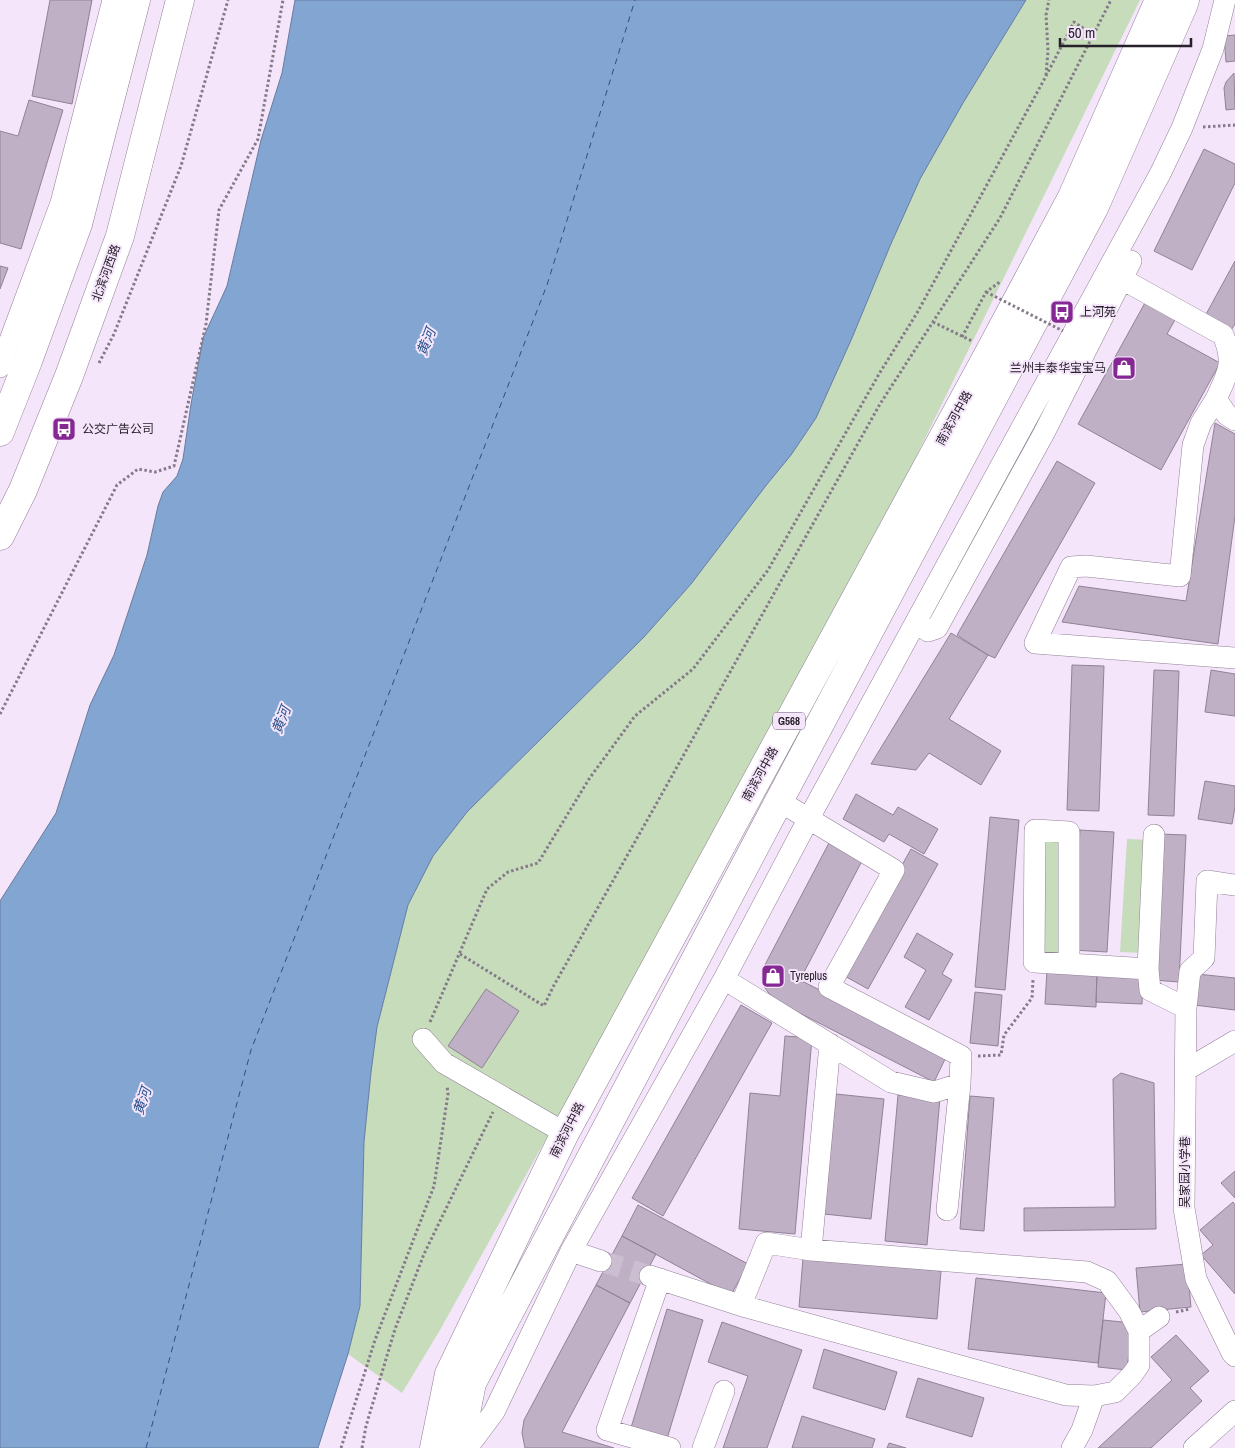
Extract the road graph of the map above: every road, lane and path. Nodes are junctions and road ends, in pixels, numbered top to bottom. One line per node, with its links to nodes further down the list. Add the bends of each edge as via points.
1 (113, 0): 16 (street, via 61,203)
2 (136, 0): 19 (main road, via 78,224)
3 (180, 0): 20 (main road, 北滨河西路, via 120,236 69,376 23,490)
4 (282, 0): 23 (path, via 258,139 219,210 206,324 174,466 155,472 138,469 117,485)
5 (1049, 0): 11 (path)
6 (1111, 0): 10 (path)
7 (1159, 0): 15 (main road, 南滨河中路 / G568, via 1072,197)
8 (1185, 0): 24 (main road, 南滨河中路 / G568, via 1094,208)
9 (1225, 0): 21 (street, via 1212,49 1171,151)
10 (1093, 35): 11 (path, via 1074,22); 12 (path, via 1000,218)
11 (1045, 78): 28 (path, via 917,313 768,570 694,669 635,716 589,778 538,863 508,872 487,889)
12 (933, 322): 14 (path); 28 (path, via 880,404 544,1006)
13 (1063, 331): 14 (path, bridge, via 986,292)
14 (962, 337): 15 (path)
15 (990, 351): 42 (main road, 南滨河中路 / G568)
16 (0, 367)
17 (1216, 399): 18 (street, via 1227,415); 21 (street, via 1229,370 1228,346 1222,335 1127,270 1044,433 937,628 928,631); 22 (street, via 1201,423 1193,445 1180,576 1071,567 1035,643)
18 (1235, 420)
19 (2, 424)
20 (0, 536)
21 (916, 622): 25 (street)
22 (1235, 658)
23 (0, 714)
24 (779, 801): 25 (street); 59 (main road, 南滨河中路 / G568, via 472,1383)
25 (809, 818): 32 (street); 37 (street, via 894,870 829,987)
26 (1154, 835): 31 (street)
27 (1235, 885): 33 (street, 吴家园小学巷, via 1207,880 1204,958 1190,971)
28 (460, 954): 34 (path)
29 (1034, 962): 30 (street); 30 (street, via 1035,830 1069,832); 37 (path, via 1032,998 1004,1035 1001,1055)
30 (1069, 964): 31 (street)
31 (1148, 969): 33 (street, via 1150,990)
32 (724, 979): 36 (street); 45 (street)
33 (1186, 1008): 39 (street, 吴家园小学巷)
34 (423, 1039): 38 (street)
35 (1235, 1041): 39 (street)
36 (830, 1044): 40 (street, via 891,1082 934,1092); 44 (street)
37 (961, 1056): 40 (street)
38 (444, 1062): 41 (street); 56 (path, via 448,1094 434,1186 375,1340)
39 (1186, 1070): 48 (street, 吴家园小学巷, via 1184,1208 1196,1279)
40 (960, 1084): 43 (street)
41 (500, 1095): 42 (street); 57 (path, via 421,1262 395,1329)
42 (565, 1133): 58 (main road, 南滨河中路 / G568, via 449,1374)
43 (947, 1210)
44 (812, 1250): 47 (street, via 766,1243); 50 (street, via 1087,1272 1107,1281)
45 (571, 1251): 46 (street); 60 (street, via 494,1412)
46 (601, 1261)
47 (741, 1305): 53 (street, via 1066,1395); 55 (street, via 655,1278 608,1430)
48 (1209, 1305): 49 (path); 51 (street, 吴家园小学巷)
49 (1159, 1317): 50 (street)
50 (1139, 1331): 53 (street, via 1139,1366 1115,1392)
51 (1235, 1356)
52 (724, 1390): 61 (street)
53 (1094, 1396): 62 (street)
54 (1235, 1411): 63 (street)
55 (662, 1447)
56 (341, 1448)
57 (362, 1448)
58 (434, 1448)
59 (459, 1448)
60 (467, 1448)
61 (703, 1448)
62 (1072, 1448)
63 (1194, 1448)

